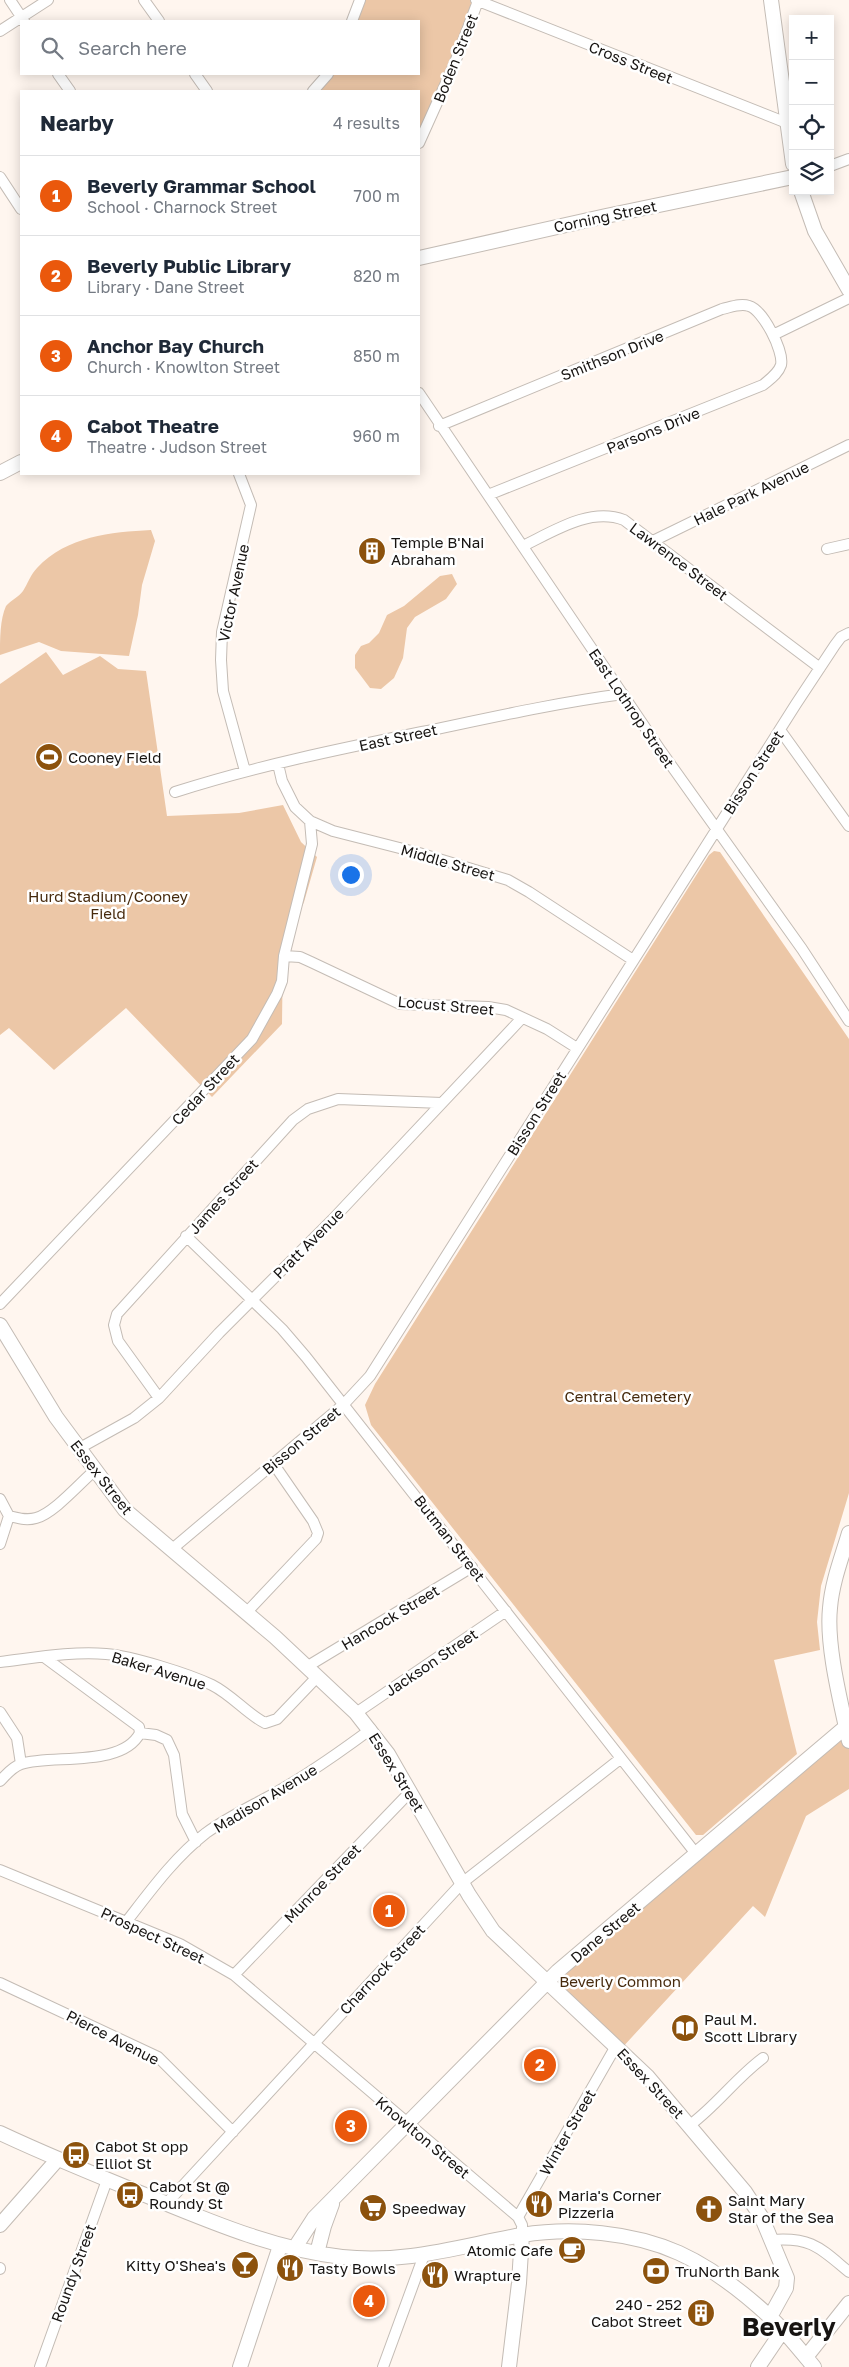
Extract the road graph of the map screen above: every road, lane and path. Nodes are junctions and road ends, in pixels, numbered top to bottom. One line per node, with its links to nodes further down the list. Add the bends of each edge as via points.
1 (10, 0): 7 (street)
2 (48, 0): 7 (street)
3 (144, 0): 8 (street)
4 (360, 0): 9 (street)
5 (477, 0): 18 (street, Cross Street); 19 (street, Boden Street, via 454,65)
6 (771, 0): 18 (main road)
7 (23, 19)
8 (158, 20)
9 (352, 20)
10 (20, 21): 11 (street)
11 (0, 31)
12 (59, 75): 15 (street)
13 (196, 75): 16 (street)
14 (327, 75): 17 (street)
15 (69, 90)
16 (207, 90)
17 (314, 90)
18 (787, 123): 20 (main road)
19 (420, 141)
20 (791, 150)
21 (849, 159): 22 (street)
22 (834, 165)
23 (0, 177): 26 (street)
24 (789, 178): 27 (main road, Corning Street)
25 (802, 195): 28 (main road, via 815,231)
26 (20, 207)
27 (420, 258)
28 (849, 290)
29 (849, 298): 30 (street)
30 (773, 335): 32 (street, Smithson Drive, via 758,311 750,306 722,309); 37 (street, Parsons Drive, via 781,354 781,364 776,374 763,385)
31 (420, 395): 32 (street, East Lothrop Street)
32 (440, 426): 37 (street, East Lothrop Street)
33 (849, 445): 38 (street, Hale Park Avenue)
34 (20, 463): 35 (main road)
35 (0, 473)
36 (239, 475): 47 (street, Victor Avenue, via 251,505 222,632 221,660 223,691)
37 (488, 496): 40 (street, East Lothrop Street)
38 (653, 541): 40 (street, Lawrence Street, via 624,520 599,515 558,529); 43 (street, Lawrence Street)
39 (849, 544): 41 (street)
40 (523, 546): 44 (street, East Lothrop Street)
41 (828, 549)
42 (849, 633): 43 (street, Bisson Street, via 841,638)
43 (820, 668): 45 (street, Bisson Street)
44 (623, 694): 46 (street, East Street, via 567,702); 51 (street, East Lothrop Street)
45 (780, 730): 50 (street); 51 (street, Bisson Street)
46 (278, 764): 47 (street, East Street); 49 (street, Middle Street, via 282,781 295,807)
47 (245, 771): 48 (street, East Street)
48 (175, 792)
49 (310, 821): 52 (street, Cedar Street, via 312,844); 53 (street, Middle Street, via 334,831 508,880)
50 (849, 826)
51 (716, 830): 53 (street, Bisson Street); 55 (street, East Lothrop Street, via 802,949)
52 (284, 956): 54 (street, Locust Street, via 300,957 400,1004 488,1007 506,1010); 60 (street, Cedar Street, via 282,981 277,994 252,1039)
53 (633, 960): 56 (street, Bisson Street)
54 (522, 1018): 56 (street, Locust Street); 57 (street, Pratt Avenue)
55 (849, 1021)
56 (577, 1048): 63 (street, Bisson Street, via 370,1376)
57 (442, 1103): 58 (street, James Street, via 338,1100 308,1109 293,1120); 59 (street, Pratt Avenue)
58 (186, 1236): 59 (street, Butman Street); 62 (street, James Street, via 128,1300 117,1314 114,1325 118,1341)
59 (252, 1300): 62 (street, Pratt Avenue); 63 (street, Butman Street, via 282,1329)
60 (0, 1304)
61 (0, 1325): 64 (main road, Essex Street)
62 (159, 1398): 64 (street, Pratt Avenue, via 134,1418)
63 (344, 1404): 65 (street, Bisson Street); 72 (street, Butman Street)
64 (78, 1449): 66 (main road, Essex Street)
65 (273, 1463): 71 (street, Bisson Street); 74 (street, via 318,1532 316,1539)
66 (94, 1471): 68 (street, via 37,1518 25,1520); 71 (main road, Essex Street, via 125,1510)
67 (0, 1499): 68 (street)
68 (9, 1516): 70 (street)
69 (849, 1533): 81 (main road, via 830,1609 833,1656)
70 (0, 1544)
71 (171, 1550): 74 (main road, Essex Street)
72 (472, 1567): 73 (street, Butman Street); 77 (street, Hancock Street)
73 (506, 1611): 80 (street, Jackson Street); 85 (street, Butman Street)
74 (246, 1613): 77 (main road, Essex Street)
75 (44, 1657): 76 (street, Baker Avenue); 78 (street, Baker Avenue, via 122,1656 211,1685 264,1722 276,1719); 83 (street, via 139,1727)
76 (0, 1662)
77 (308, 1666): 78 (main road, Essex Street)
78 (318, 1676): 80 (main road, Essex Street)
79 (0, 1712): 86 (street, via 17,1738)
80 (356, 1712): 82 (main road, Essex Street)
81 (847, 1725): 84 (main road); 90 (main road, Dane Street)
82 (371, 1729): 88 (main road, Essex Street); 89 (street, Madison Avenue, via 312,1771 220,1823)
83 (140, 1733): 86 (street, via 132,1744 120,1750 81,1760); 89 (street, via 167,1740 174,1755 182,1814)
84 (849, 1742)
85 (620, 1759): 90 (street, Butman Street); 92 (street, Charnock Street)
86 (21, 1764): 87 (street)
87 (0, 1781)
88 (411, 1791): 92 (main road, Essex Street); 94 (street, Munroe Street)
89 (196, 1842): 93 (street, Madison Avenue, via 181,1855)
90 (697, 1855): 95 (main road, Dane Street)
91 (0, 1870): 93 (street, Prospect Street)
92 (462, 1883): 95 (main road, Essex Street, via 493,1931); 97 (street, Charnock Street)
93 (127, 1921): 94 (street, Prospect Street, via 180,1944)
94 (234, 1975): 97 (street, Prospect Street)
95 (547, 1981): 98 (main road, Essex Street); 100 (main road, Dane Street)
96 (0, 1983): 102 (street, Pierce Avenue, via 158,2057)
97 (314, 2043): 100 (street, Knowlton Street); 102 (street, Charnock Street)
98 (616, 2046): 101 (main road, Essex Street); 108 (street, Winter Street)
99 (763, 2058): 101 (street, via 740,2076)
100 (407, 2124): 106 (main road, Dane Street); 108 (street, Knowlton Street)
101 (690, 2126): 111 (main road, Essex Street, via 754,2205)
102 (233, 2132): 107 (street, Charnock Street)
103 (0, 2133): 104 (main road)
104 (57, 2160): 105 (main road); 109 (main road)
105 (107, 2180): 107 (main road); 121 (street, Roundy Street)
106 (335, 2199): 113 (main road, Dane Street, via 314,2218); 114 (main road, Dane Street)
107 (166, 2204): 112 (main road)
108 (518, 2217): 110 (street)
109 (0, 2224)
110 (522, 2235): 115 (main road); 118 (main road, via 574,2231 665,2248 711,2272); 124 (main road)
111 (772, 2240): 116 (street, via 790,2238 812,2243); 118 (main road, Essex Street, via 784,2266 787,2283)
112 (280, 2246): 113 (main road); 122 (main road)
113 (294, 2249): 114 (main road)
114 (317, 2253): 115 (main road, via 384,2259)
115 (424, 2256): 123 (street)
116 (849, 2272)
117 (849, 2302): 120 (main road)
118 (770, 2317): 119 (main road)
119 (783, 2330): 120 (main road); 125 (main road)
120 (810, 2362)
121 (40, 2367)
122 (240, 2367)
123 (383, 2367)
124 (509, 2367)
125 (758, 2367)

